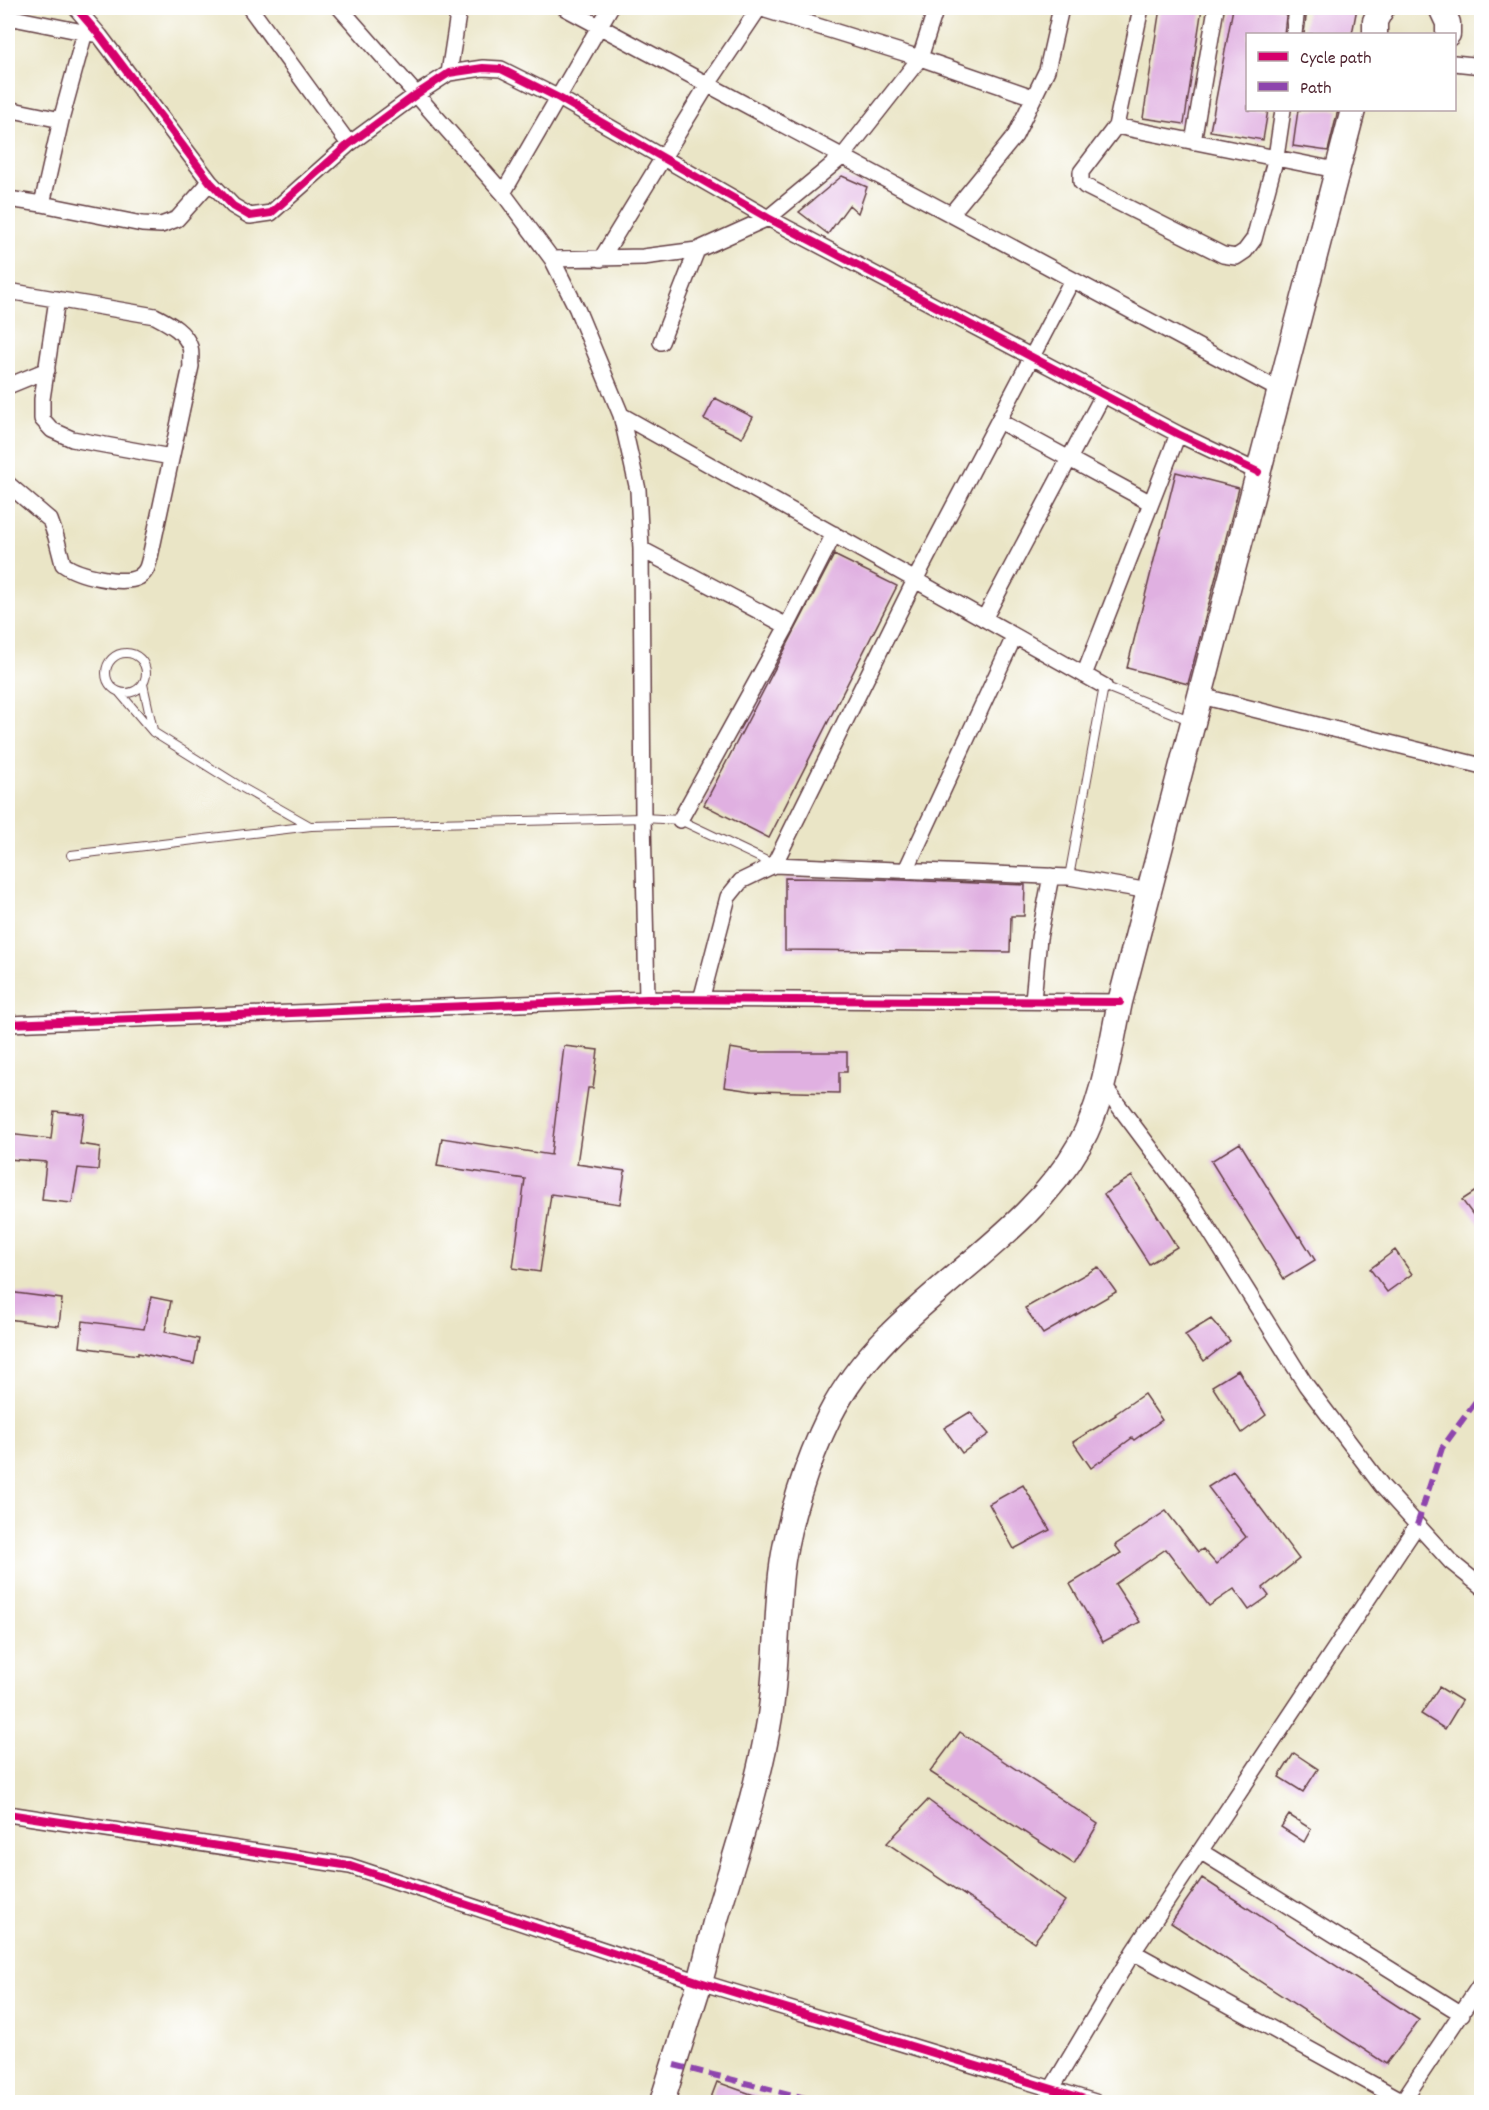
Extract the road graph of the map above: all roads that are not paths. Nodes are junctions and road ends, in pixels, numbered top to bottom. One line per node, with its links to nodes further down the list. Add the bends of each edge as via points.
1 (76, 8): 20 (street)
2 (249, 8): 35 (street)
3 (340, 8): 26 (street)
4 (459, 8): 24 (street)
5 (565, 8): 16 (street)
6 (610, 8): 16 (street)
7 (759, 8): 21 (street); 25 (street)
8 (936, 8): 21 (street)
9 (1061, 8): 28 (street, via 1047,70)
10 (1141, 8): 33 (street)
11 (1215, 8): 34 (street)
12 (1297, 8): 17 (street)
13 (1381, 8): 18 (main road)
14 (1441, 8): 19 (main road)
15 (8, 17): 20 (street)
16 (600, 26): 25 (street); 27 (street)
17 (1293, 33)
18 (1375, 33)
19 (1448, 33)
20 (93, 34): 32 (street); 40 (street)
21 (920, 58): 28 (street); 36 (street)
22 (1456, 63): 23 (street)
23 (1482, 66)
24 (449, 73): 26 (street); 27 (street, via 501,69)
25 (708, 84): 36 (street); 38 (street)
26 (417, 94): 35 (street); 41 (street)
27 (559, 98): 38 (street); 41 (street)
28 (1034, 98): 44 (street, via 1015,136)
29 (8, 109): 32 (street)
30 (1283, 111): 37 (street)
31 (1353, 112): 39 (main road)
32 (61, 120): 43 (street)
33 (1116, 126): 34 (street); 37 (street, via 1081,172 1081,182 1222,255 1236,257 1254,239)
34 (1193, 142): 37 (street)
35 (349, 144): 40 (street, via 271,213 250,216 233,206)
36 (843, 156): 44 (street); 45 (street)
37 (1276, 157): 39 (street)
38 (663, 159): 45 (street); 47 (street)
39 (1336, 170): 56 (main road)
40 (210, 182): 43 (street, via 177,219 161,225)
41 (503, 193): 48 (street)
42 (8, 199): 43 (street)
43 (42, 204)
44 (951, 214): 49 (street)
45 (768, 218): 46 (street); 53 (street)
46 (697, 250): 47 (street); 52 (street)
47 (601, 258): 48 (street)
48 (552, 259): 58 (street)
49 (1072, 279): 53 (street); 56 (street)
50 (8, 291): 51 (street)
51 (57, 299): 54 (street); 61 (street, via 155,316 182,334 190,347 191,366)
52 (661, 342)
53 (1032, 357): 57 (street); 59 (street)
54 (47, 370): 55 (street); 61 (street, via 41,409 42,419 52,430 72,438)
55 (8, 386)
56 (1279, 390): 63 (main road)
57 (1103, 395): 60 (street); 62 (street)
58 (621, 415): 66 (street); 67 (street, via 638,490)
59 (999, 421): 62 (street); 68 (street)
60 (1178, 434): 63 (street); 65 (street)
61 (171, 457): 64 (street, via 146,570 129,580 71,571 63,564 50,520)
62 (1069, 459): 65 (street); 69 (street)
63 (1258, 472): 76 (main road)
64 (8, 484)
65 (1151, 503): 72 (street)
66 (834, 534): 68 (street); 70 (street)
67 (641, 549): 70 (street); 80 (street)
68 (915, 580): 69 (street); 84 (street)
69 (984, 619): 71 (street)
70 (787, 626): 81 (street)
71 (1014, 637): 72 (street); 85 (street)
72 (1084, 675): 74 (street)
73 (143, 684): 75 (lane, via 133,693); 75 (lane, via 145,665 136,655 123,653 112,659 106,671 109,684); 78 (lane)
74 (1104, 686): 77 (lane); 87 (lane)
75 (119, 692): 78 (lane)
76 (1201, 696): 77 (main road); 79 (street)
77 (1193, 721): 88 (main road)
78 (153, 732): 82 (lane)
79 (1482, 766)
80 (643, 818): 81 (lane); 82 (lane); 89 (street)
81 (680, 820): 84 (lane)
82 (311, 826): 83 (lane)
83 (71, 855)
84 (774, 865): 85 (street); 90 (street, via 741,881 728,897)
85 (906, 870): 86 (street)
86 (1051, 876): 87 (street); 91 (street)
87 (1069, 877): 88 (street)
88 (1149, 891): 92 (main road)
89 (647, 999): 90 (street); 93 (street)
90 (701, 1000): 91 (street)
91 (1033, 1000): 92 (street)
92 (1120, 1002): 94 (main road)
93 (8, 1024)
94 (1103, 1085): 95 (street, via 1196,1209 1306,1385 1382,1486); 100 (main road, via 1080,1144 1050,1186 1023,1216 880,1344 841,1398 818,1443 798,1497 784,1552 770,1715 754,1791)
95 (1417, 1525): 96 (street, via 1451,1562); 98 (street)
96 (1482, 1587)
97 (8, 1814): 100 (street, via 350,1866)
98 (1200, 1851): 99 (street); 102 (street)
99 (1133, 1952): 103 (street); 104 (street)
100 (700, 1982): 103 (street); 105 (main road)
101 (1482, 1982): 102 (street)
102 (1462, 2014): 104 (street)
103 (1052, 2088): 106 (street); 107 (street)
104 (1403, 2102)
105 (662, 2103)
106 (1046, 2103)
107 (1095, 2103)

